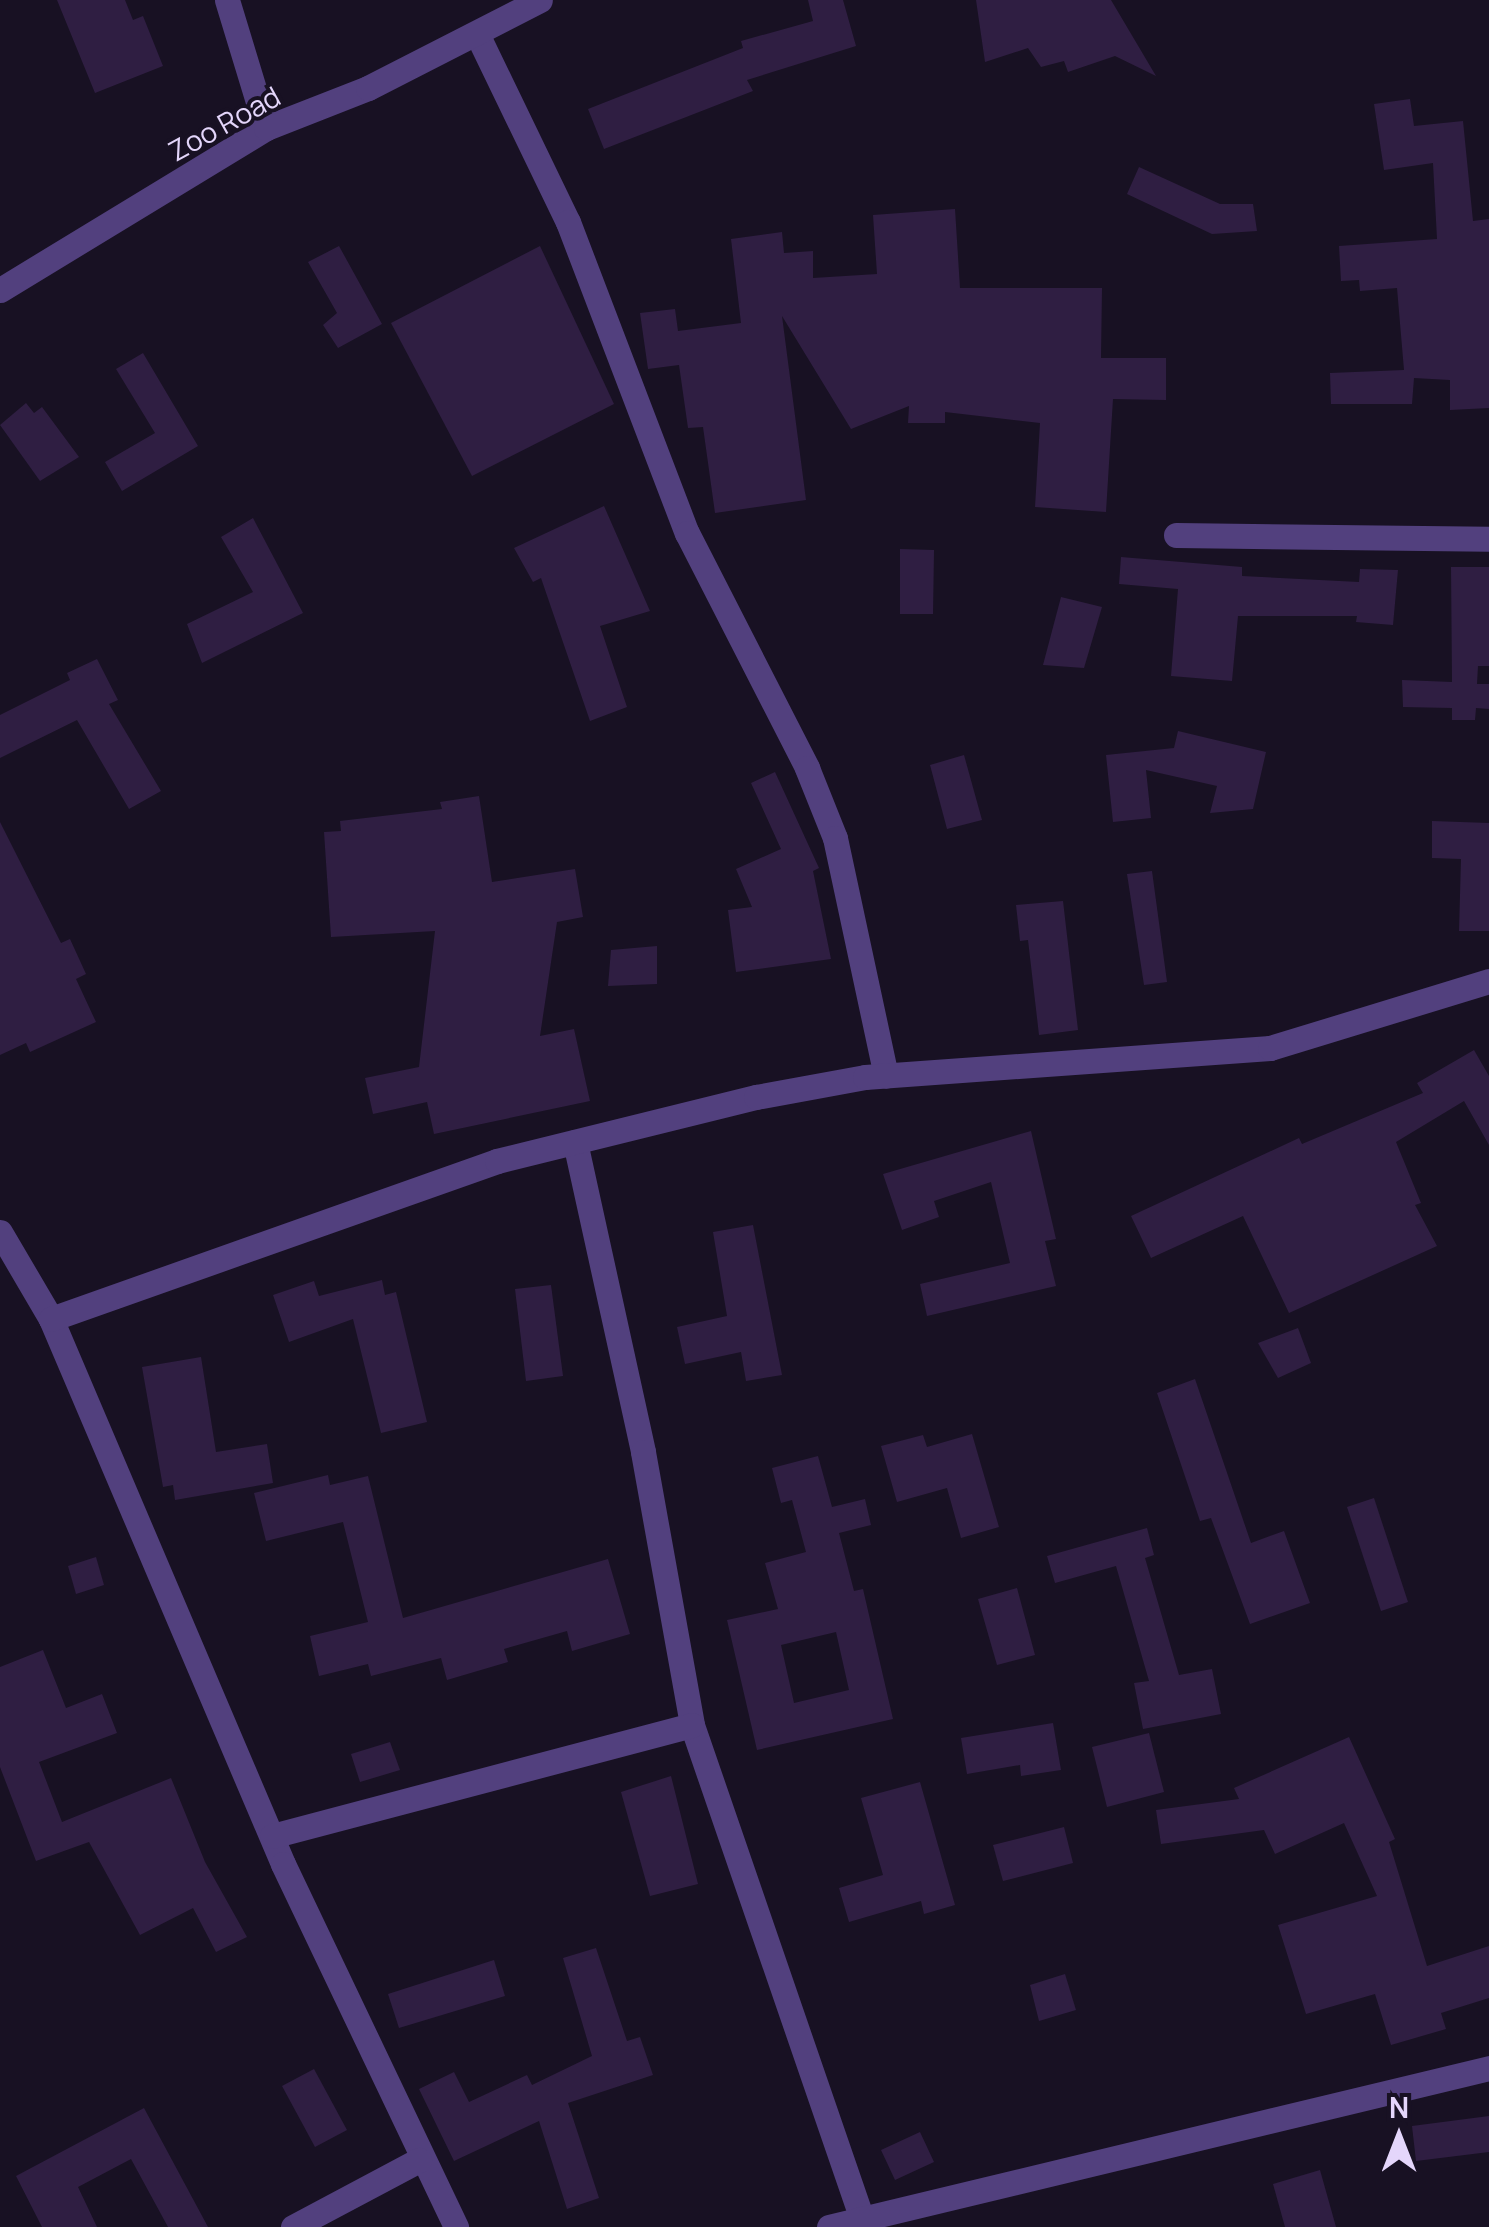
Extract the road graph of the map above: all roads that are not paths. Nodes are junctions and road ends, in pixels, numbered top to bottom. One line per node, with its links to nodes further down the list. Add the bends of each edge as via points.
1 (226, 0): 4 (street)
2 (540, 0): 3 (street, Zoo Road)
3 (478, 36): 4 (street, Zoo Road); 9 (street, via 568,222 687,533 807,768 835,838)
4 (266, 128): 5 (street, Zoo Road)
5 (0, 290)
6 (1176, 535): 7 (street)
7 (1489, 539)
8 (1489, 981): 9 (street, via 1270,1048)
9 (886, 1076): 10 (street, via 756,1097)
10 (575, 1142): 12 (street, via 497,1161); 13 (street, via 643,1452)
11 (0, 1232): 12 (street)
12 (51, 1318): 14 (street)
13 (692, 1725): 14 (street); 17 (street)
14 (272, 1836): 16 (street)
15 (1489, 2068): 17 (street)
16 (419, 2160): 18 (street); 19 (street)
17 (862, 2219): 20 (street)
18 (292, 2227)
19 (456, 2227)
20 (828, 2227)

